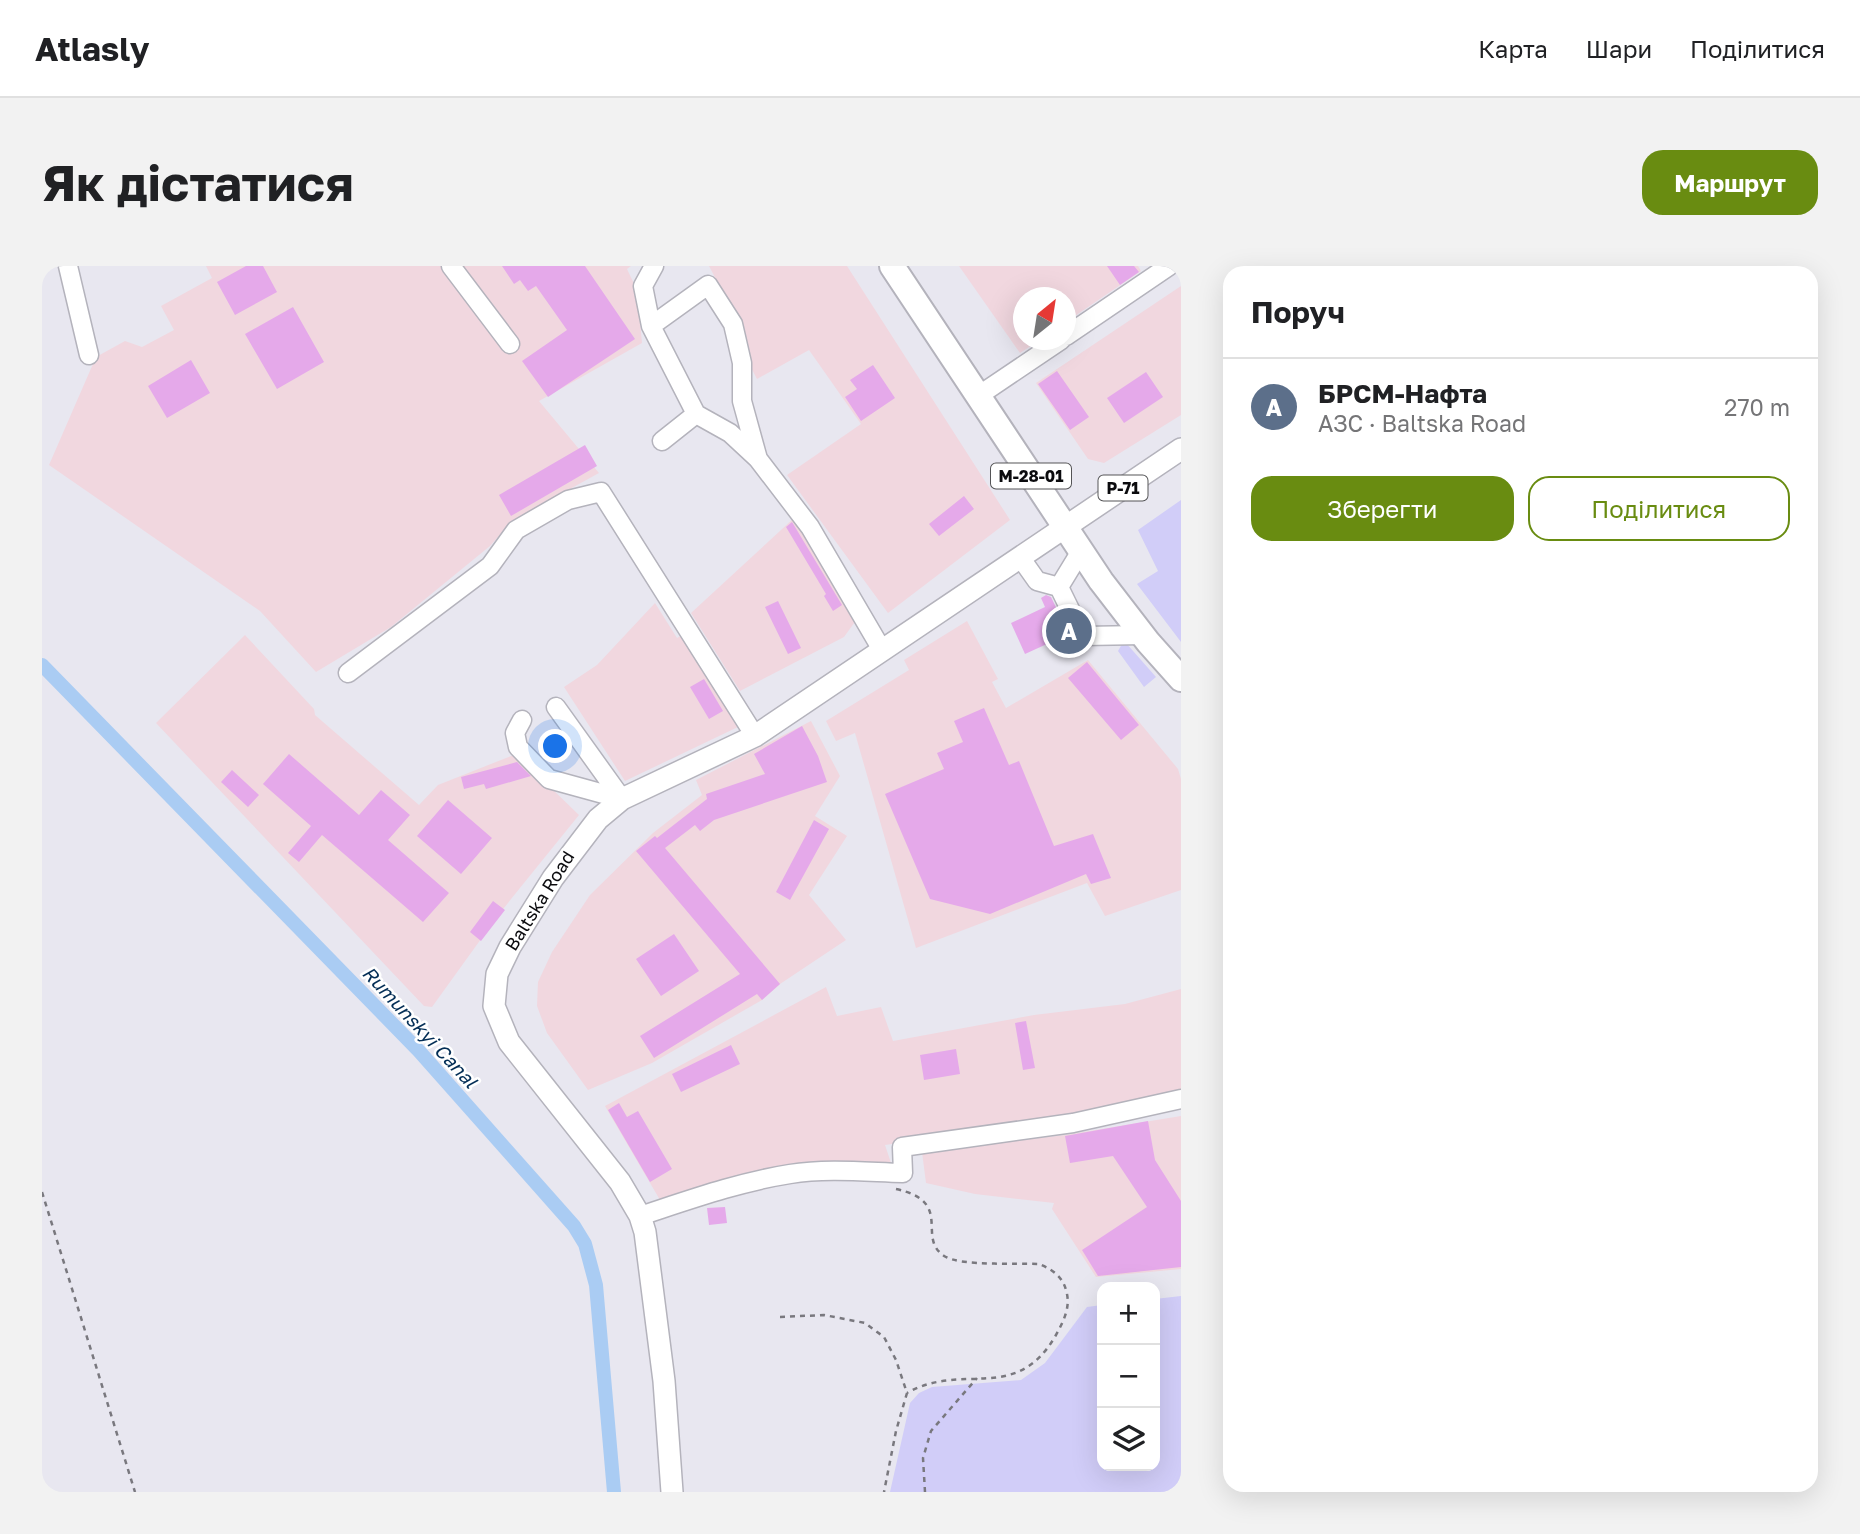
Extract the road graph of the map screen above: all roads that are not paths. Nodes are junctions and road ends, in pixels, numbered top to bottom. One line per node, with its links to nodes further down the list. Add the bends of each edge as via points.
1 (68, 266): 12 (street)
2 (451, 266): 10 (street)
3 (636, 266): 7 (street)
4 (654, 266): 7 (street)
5 (892, 266): 13 (highway, М-28-01)
6 (1169, 266): 9 (street)
7 (643, 286): 8 (street)
8 (651, 326): 14 (street); 17 (street, via 708,285 733,324 742,363 742,401)
9 (1076, 329)
10 (510, 344)
11 (1046, 350): 13 (street)
12 (89, 355)
13 (978, 396): 18 (highway, М-28-01)
14 (696, 414): 15 (street); 17 (street, via 730,433)
15 (662, 442)
16 (1181, 449): 18 (main road, Р-71)
17 (758, 459): 23 (street, via 810,527)
18 (1064, 527): 19 (highway, М-28-01); 20 (main road, Baltska Road)
19 (1081, 551): 21 (street); 22 (highway, М-28-01)
20 (1020, 557): 21 (street, via 1037,581); 23 (main road, Baltska Road)
21 (1059, 587): 22 (street, via 1083,636)
22 (1143, 635): 25 (highway, М-28-01)
23 (882, 650): 28 (main road, Baltska Road)
24 (348, 673): 28 (street, via 490,566 516,530 568,500 601,492)
25 (1181, 679)
26 (556, 707): 29 (street)
27 (522, 720): 29 (street, via 515,733 518,747 549,779)
28 (755, 736): 29 (main road, Baltska Road)
29 (622, 799): 31 (main road, Baltska Road, via 598,819 553,878 510,947 497,974 494,1006 509,1042 620,1182)
30 (1181, 1099): 31 (street, via 1073,1123 902,1147 903,1173 791,1174)
31 (640, 1216): 32 (main road, Baltska Road, via 664,1381)
32 (672, 1492)

